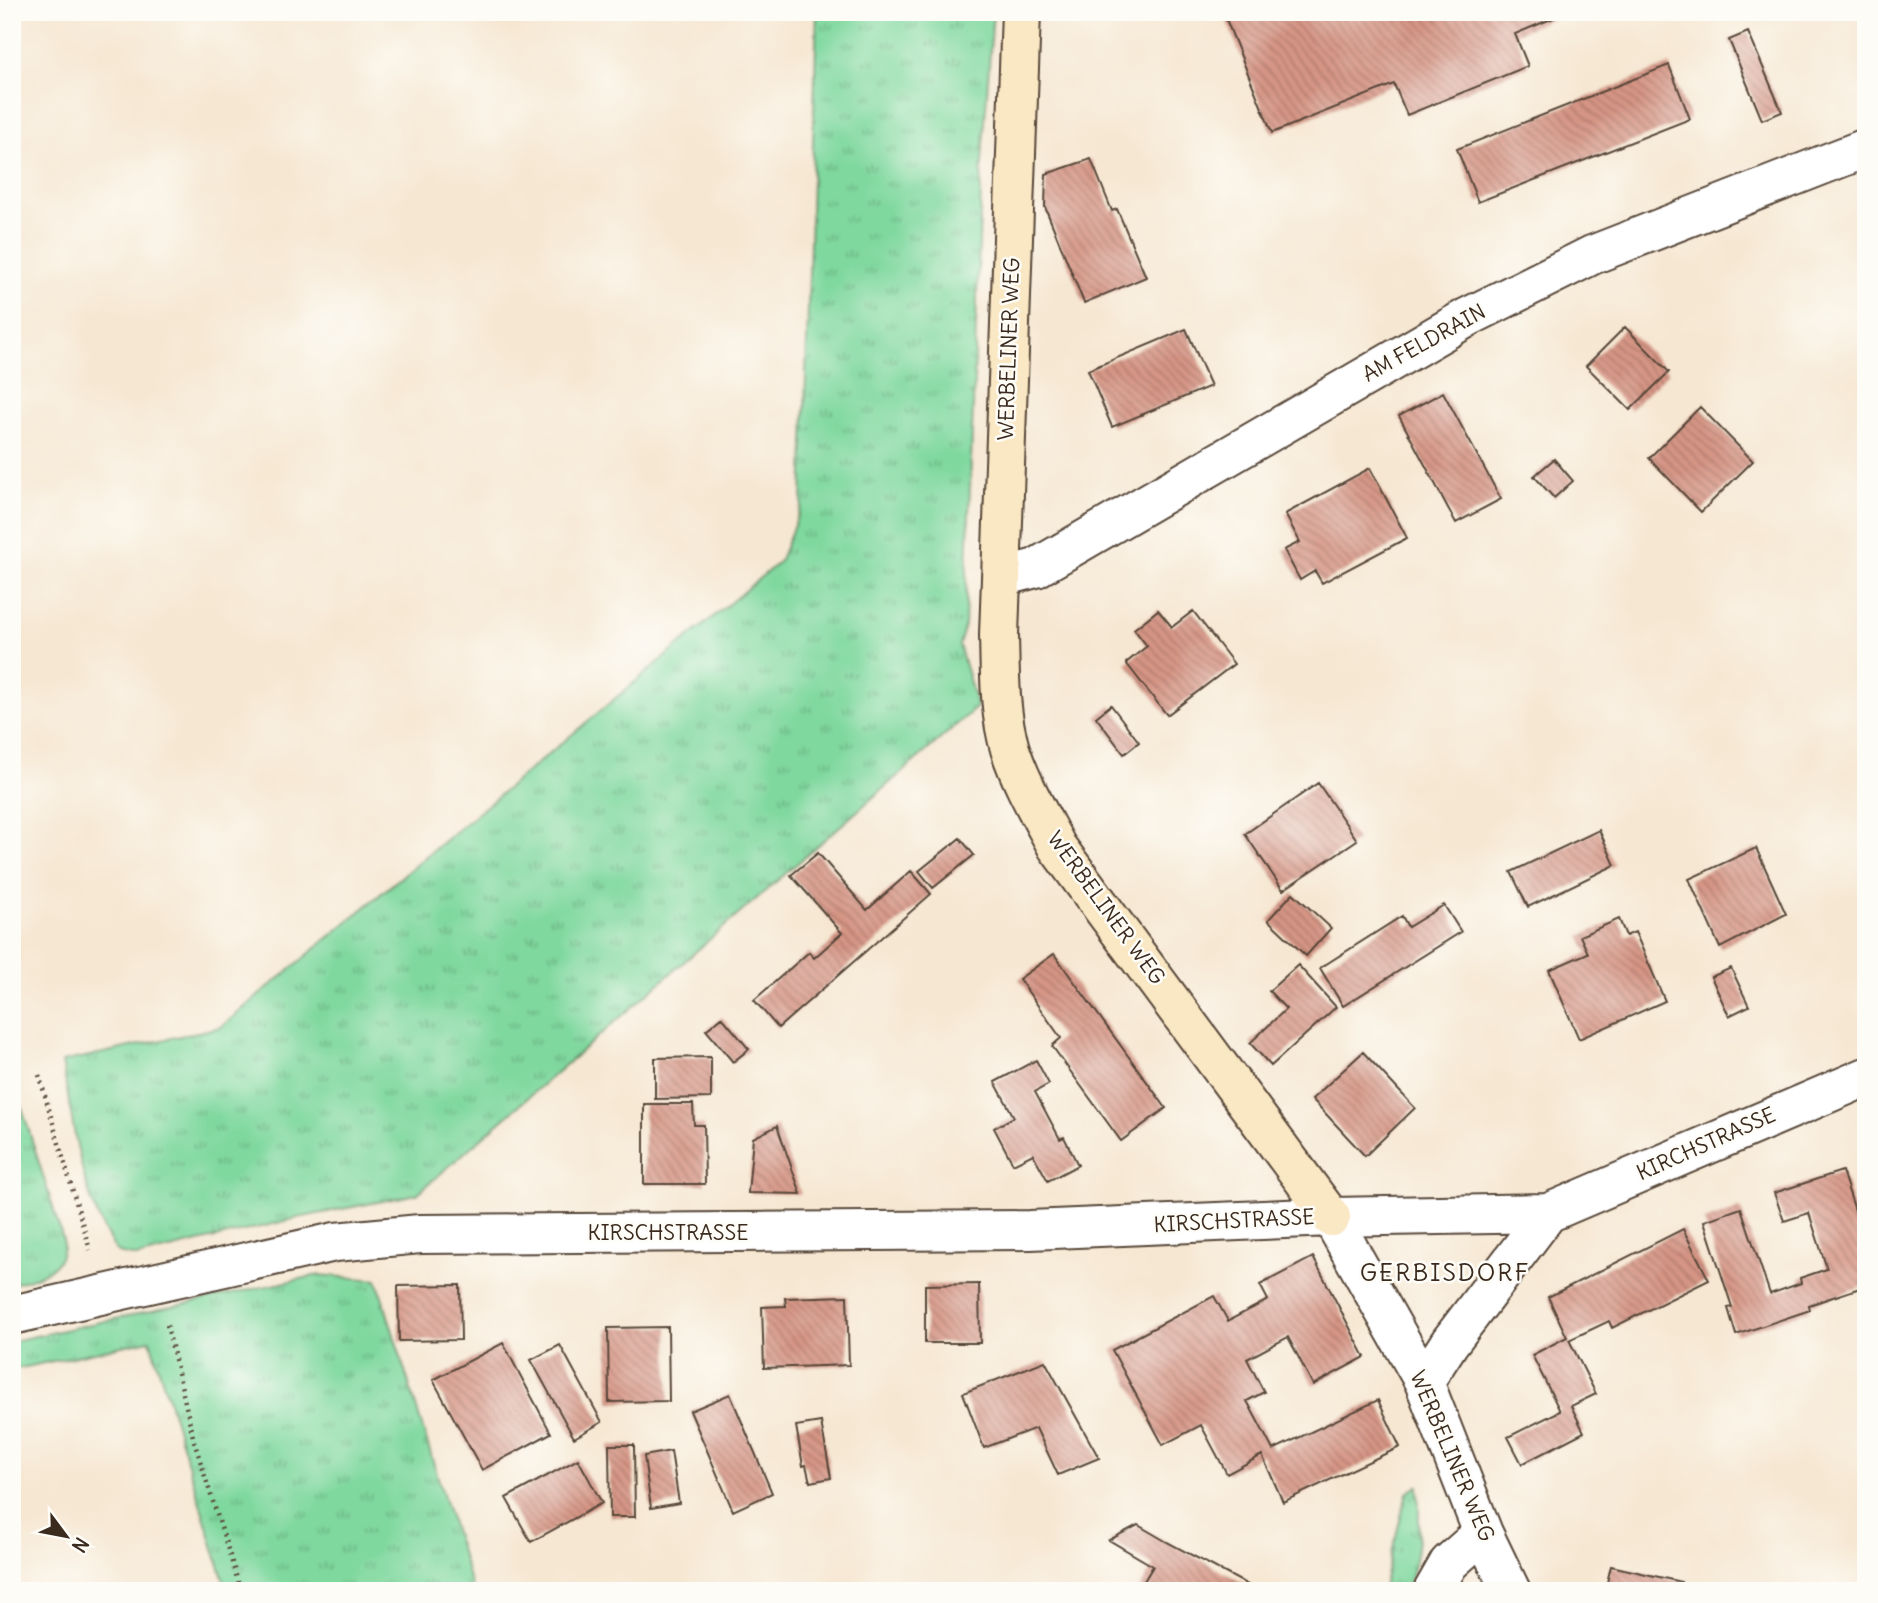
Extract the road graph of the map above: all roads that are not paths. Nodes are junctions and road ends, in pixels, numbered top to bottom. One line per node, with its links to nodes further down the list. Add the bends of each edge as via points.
1 (1021, 12): 3 (street, WERBELINER WEG)
2 (1866, 148): 3 (street, AM FELDRAIN, via 1567,267 1343,387 1036,568)
3 (1002, 577): 6 (street, WERBELINER WEG, via 1000,695 1010,748 1026,788 1057,847)
4 (1866, 1077): 5 (street, KIRCHSTRASSE)
5 (1548, 1213): 6 (street, KIRCHSTRASSE); 8 (street, KIRCHSTRASSE)
6 (1331, 1217): 7 (street, KIRSCHSTRASSE, via 1030,1230 421,1234 335,1242); 8 (street, WERBELINER WEG)
7 (12, 1315)
8 (1424, 1382): 9 (street, WERBELINER WEG)
9 (1483, 1533): 10 (street, via 1449,1563); 11 (street, WERBELINER WEG)
10 (1433, 1591)
11 (1511, 1591)

